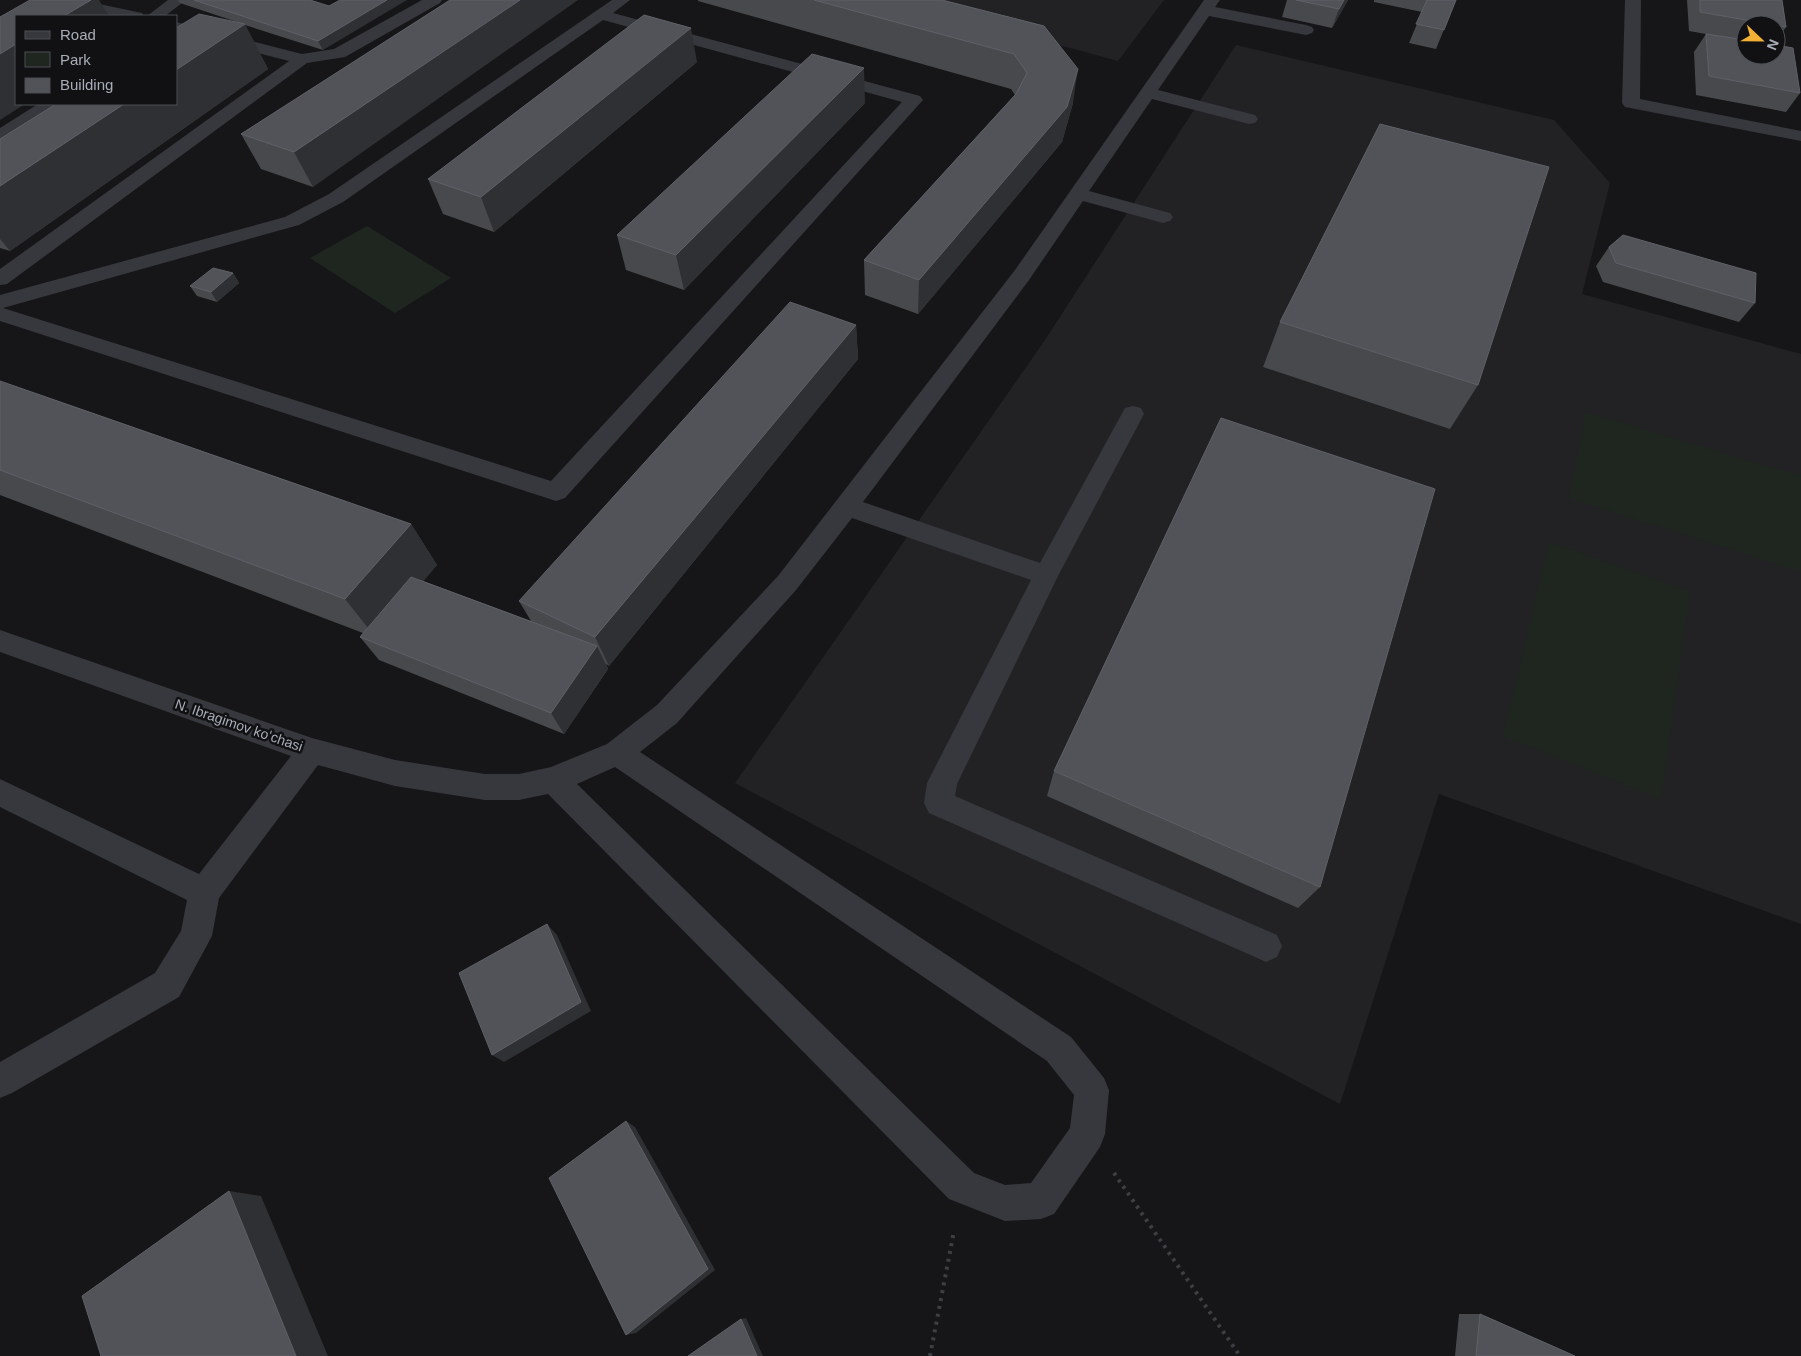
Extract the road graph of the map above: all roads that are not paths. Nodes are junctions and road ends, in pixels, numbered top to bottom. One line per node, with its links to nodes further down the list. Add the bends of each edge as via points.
1 (178, 0): 8 (street)
2 (434, 0): 12 (street, via 339,53)
3 (622, 0): 9 (street)
4 (1634, 0): 17 (street, via 1630,103)
5 (53, 3): 7 (street)
6 (1208, 5): 11 (street); 13 (street, N. Ibragimov koʻchasi)
7 (130, 15)
8 (156, 15)
9 (602, 15): 21 (street, via 336,198 292,221); 22 (street, via 914,100 556,492)
10 (178, 27): 12 (street)
11 (1306, 30)
12 (302, 58): 20 (street)
13 (1148, 93): 15 (street); 18 (street, N. Ibragimov koʻchasi)
14 (48, 105): 16 (street)
15 (1250, 119)
16 (0, 136)
17 (1801, 136)
18 (1078, 194): 19 (street); 24 (street, N. Ibragimov koʻchasi, via 1022,275)
19 (1162, 217)
20 (0, 279)
21 (0, 302)
22 (0, 314)
23 (1133, 414): 25 (street)
24 (846, 506): 25 (street); 28 (street, N. Ibragimov koʻchasi, via 786,582 667,714)
25 (1046, 575): 32 (street, via 942,784 939,803)
26 (0, 641): 27 (street, N. Ibragimov koʻchasi)
27 (312, 751): 29 (street, N. Ibragimov koʻchasi, via 395,773 485,787 519,787); 31 (street)
28 (617, 753): 29 (street, N. Ibragimov koʻchasi); 29 (street, via 1059,1049 1092,1090 1087,1134 1041,1201 1005,1203 962,1186)
29 (553, 780)
30 (0, 792): 31 (street)
31 (204, 892): 33 (street, via 196,936 167,985)
32 (1266, 946)
33 (0, 1081)

